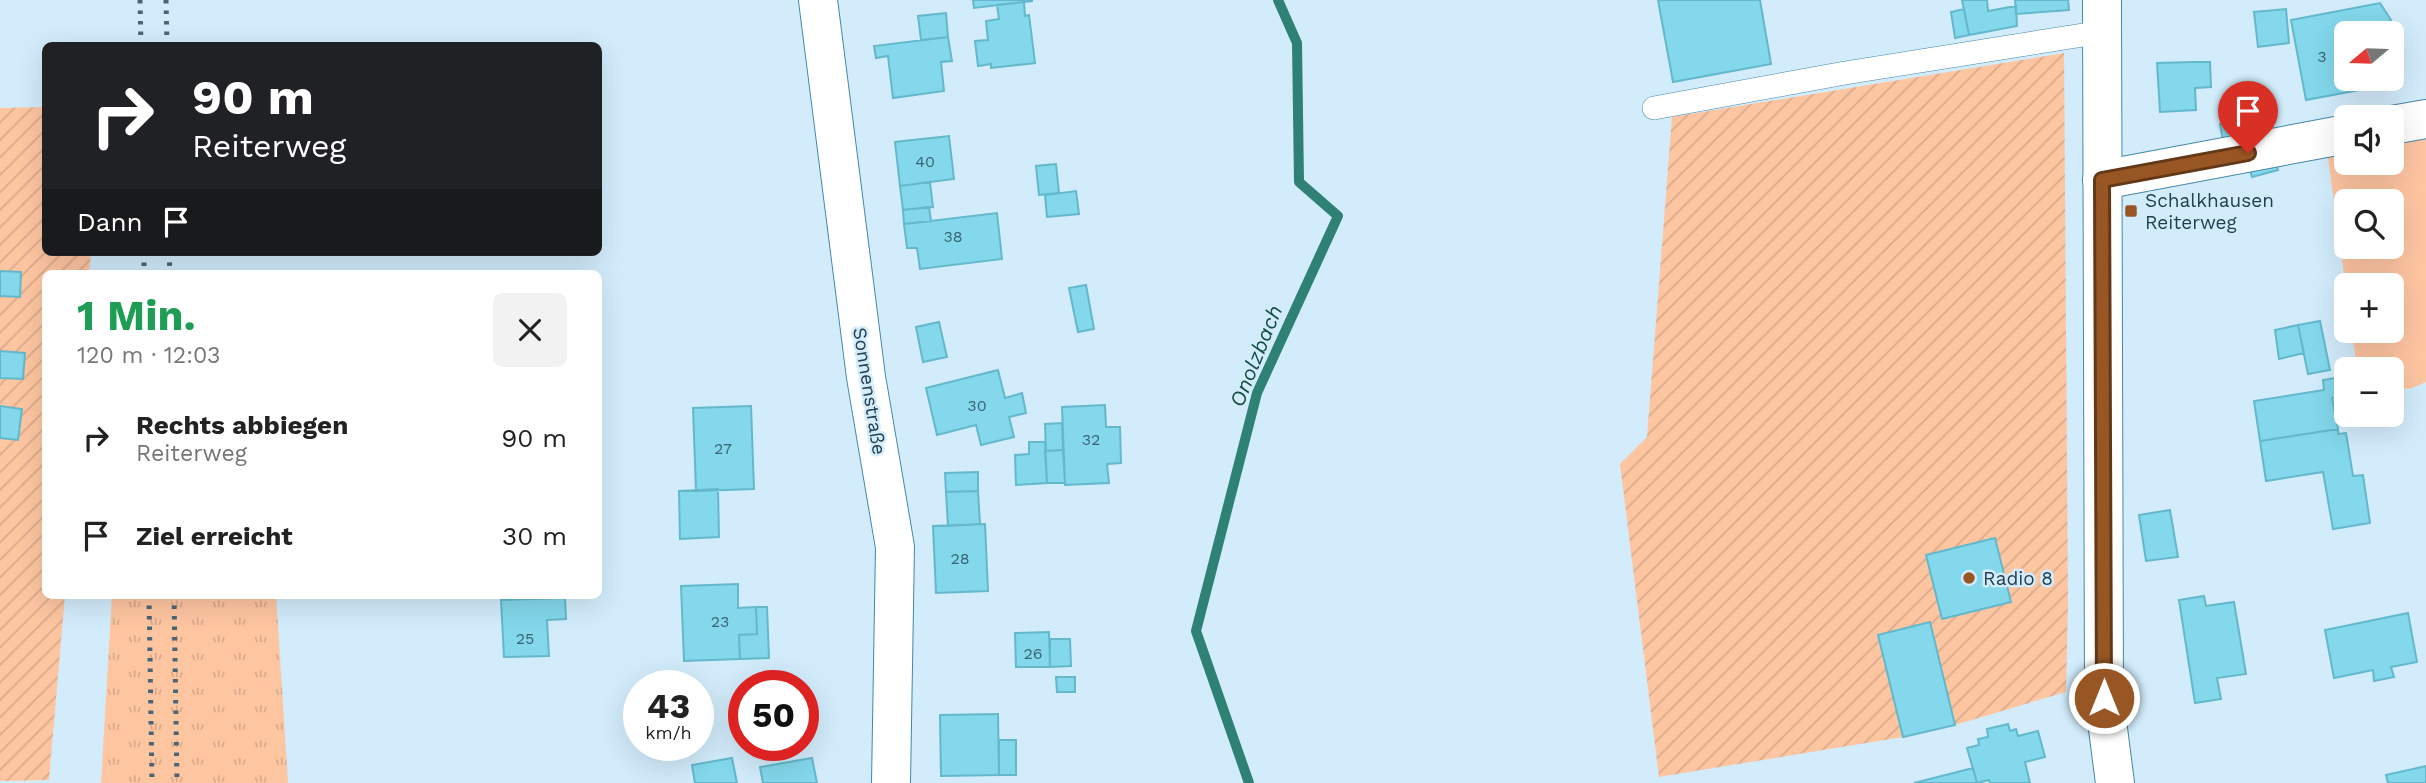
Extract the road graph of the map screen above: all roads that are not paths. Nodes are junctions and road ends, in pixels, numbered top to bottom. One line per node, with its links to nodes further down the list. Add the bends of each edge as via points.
1 (818, 0): 8 (street, Sonnenstraße, via 866,377 895,547)
2 (2102, 16): 3 (lane, via 1845,73); 7 (street)
3 (1654, 108)
4 (2426, 119): 5 (street)
5 (2404, 123)
6 (2334, 136): 7 (street)
7 (2102, 180): 9 (street, via 2104,698)
8 (891, 783)
9 (2115, 783)

